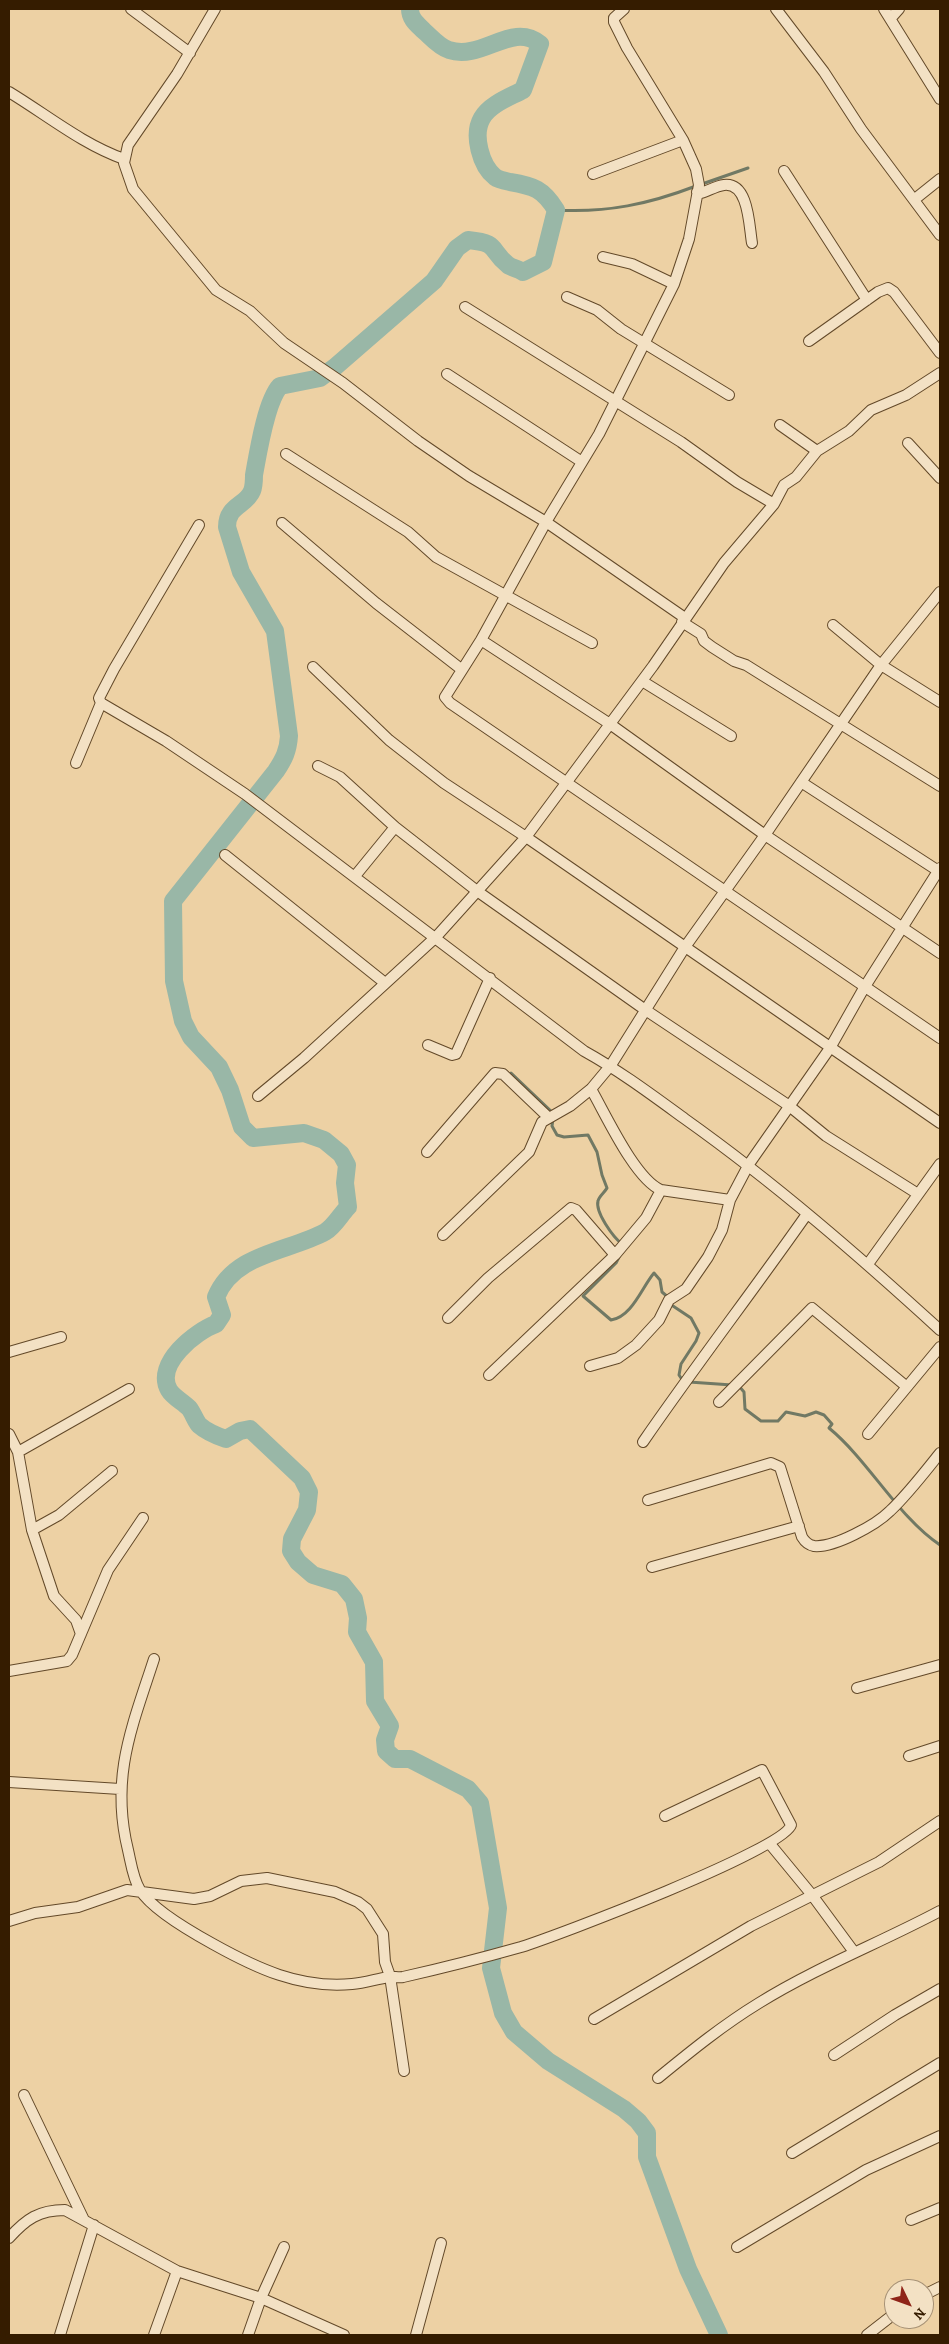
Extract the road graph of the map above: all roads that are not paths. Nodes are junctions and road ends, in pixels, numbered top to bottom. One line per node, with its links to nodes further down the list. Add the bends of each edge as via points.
1 (132, 9): 8 (street)
2 (215, 9): 8 (street)
3 (624, 9): 11 (street, via 614,22)
4 (776, 9): 17 (street)
5 (884, 9): 7 (street)
6 (899, 9): 7 (street)
7 (890, 18): 10 (street)
8 (190, 53): 12 (street, via 128,145)
9 (9, 92): 12 (street, via 82,141)
10 (940, 99)
11 (683, 140): 14 (street); 16 (street, via 699,180)
12 (124, 159): 39 (street, via 133,189 216,290 241,304 284,343 454,466)
13 (784, 172): 23 (street)
14 (593, 174)
15 (940, 179): 17 (street)
16 (697, 192): 19 (street, via 723,185 739,191 744,199); 21 (street, via 688,240)
17 (915, 200): 18 (street)
18 (940, 235)
19 (752, 243)
20 (603, 257): 21 (street, via 632,264)
21 (674, 284): 26 (street)
22 (567, 297): 26 (street, via 597,310)
23 (867, 300): 25 (street); 27 (street, via 888,288 894,292)
24 (465, 307): 31 (street)
25 (808, 341)
26 (646, 343): 30 (street); 31 (street)
27 (940, 353)
28 (940, 373): 34 (street, via 906,396 871,410 849,432)
29 (447, 374): 36 (street)
30 (729, 395)
31 (617, 400): 36 (street); 38 (street)
32 (780, 425): 34 (street)
33 (908, 443): 37 (street)
34 (817, 451): 38 (street, via 796,477 784,485)
35 (286, 454): 43 (street, via 408,532 436,557)
36 (582, 462): 39 (street)
37 (940, 478)
38 (774, 504): 44 (street, via 724,563)
39 (546, 522): 43 (street); 44 (street)
40 (282, 523): 50 (street)
41 (199, 525): 53 (street, via 114,669 99,698)
42 (940, 592): 48 (street)
43 (506, 594): 46 (street); 47 (street)
44 (684, 620): 51 (street); 55 (street, via 712,647 746,665)
45 (833, 625): 48 (street)
46 (481, 640): 50 (street); 54 (street)
47 (592, 643)
48 (881, 665): 52 (street); 55 (street)
49 (313, 667): 64 (street, via 399,748 444,783)
50 (460, 669): 60 (street, via 445,697 450,703)
51 (642, 681): 54 (street); 56 (street)
52 (940, 702)
53 (101, 703): 57 (street); 67 (street, via 166,740)
54 (610, 724): 60 (street); 63 (street)
55 (840, 726): 59 (street); 61 (street)
56 (731, 736)
57 (76, 763)
58 (318, 766): 62 (street, via 340,777)
59 (801, 782): 63 (street); 66 (street)
60 (567, 783): 64 (street); 68 (street)
61 (940, 786)
62 (395, 827): 67 (street); 69 (street)
63 (765, 836): 68 (street); 70 (street)
64 (526, 837): 69 (street); 72 (street)
65 (225, 855): 75 (street)
66 (940, 870): 70 (street)
67 (355, 876): 71 (street)
68 (725, 889): 72 (street); 76 (street)
69 (477, 891): 71 (street); 77 (street)
70 (902, 928): 73 (street); 76 (street)
71 (436, 937): 74 (street); 75 (street)
72 (684, 947): 77 (street); 80 (street)
73 (940, 953)
74 (490, 978): 79 (street, via 456,1054); 81 (street, via 584,1051)
75 (385, 983): 83 (street)
76 (864, 988): 78 (street); 80 (street)
77 (644, 1009): 81 (street); 84 (street)
78 (940, 1038)
79 (428, 1045)
80 (830, 1048): 84 (street); 86 (street)
81 (611, 1065): 82 (street); 88 (street)
82 (591, 1089): 85 (street, via 570,1106); 90 (street, via 636,1168 652,1186)
83 (258, 1096)
84 (788, 1105): 88 (street); 91 (street, via 826,1136)
85 (548, 1117): 87 (street, via 503,1074 495,1073); 94 (street, via 539,1126 529,1152)
86 (940, 1122)
87 (427, 1152)
88 (749, 1164): 92 (street); 93 (street)
89 (940, 1164): 91 (street)
90 (661, 1190): 92 (street); 95 (street, via 646,1218)
91 (918, 1194): 96 (street)
92 (730, 1200): 102 (street, via 722,1230 686,1289 669,1300 659,1320 636,1345 618,1358)
93 (807, 1214): 96 (street); 109 (street)
94 (443, 1235)
95 (615, 1255): 97 (street, via 571,1208 488,1278); 103 (street)
96 (868, 1264): 98 (street)
97 (448, 1318)
98 (940, 1330)
99 (61, 1337): 101 (street)
100 (940, 1347): 104 (street)
101 (9, 1352)
102 (590, 1366)
103 (489, 1375)
104 (907, 1387): 106 (street, via 812,1308); 108 (street)
105 (129, 1389): 110 (street)
106 (719, 1402)
107 (9, 1434): 110 (street)
108 (868, 1434)
109 (643, 1442)
110 (18, 1452): 116 (street)
111 (940, 1453): 115 (street, via 890,1511 854,1534 813,1546 802,1538)
112 (112, 1471): 116 (street, via 59,1514)
113 (648, 1500): 115 (street, via 771,1463 780,1467)
114 (143, 1518): 118 (street, via 108,1570)
115 (799, 1526): 117 (street)
116 (32, 1530): 118 (street, via 54,1596 76,1620)
117 (652, 1567)
118 (81, 1634): 121 (street, via 67,1661)
119 (154, 1659): 126 (street, via 127,1743)
120 (940, 1665): 122 (street)
121 (9, 1671)
122 (857, 1688)
123 (940, 1746): 124 (street)
124 (908, 1756)
125 (9, 1782): 126 (street)
126 (120, 1789): 130 (street, via 126,1845)
127 (665, 1816): 129 (street, via 762,1770 792,1825 789,1831)
128 (940, 1821): 131 (street, via 879,1862)
129 (770, 1844): 131 (street); 135 (street, via 681,1885 547,1938 403,1977)
130 (140, 1890): 133 (street, via 127,1890 78,1908 35,1912); 135 (street, via 181,1924 272,1974 330,1985 369,1982); 135 (street, via 194,1899 210,1896 241,1881 267,1878 346,1896 367,1909 383,1934)
131 (812, 1895): 134 (street); 137 (street, via 736,1935)
132 (940, 1911): 134 (street)
133 (9, 1921)
134 (854, 1952): 141 (street, via 760,2002 712,2034)
135 (390, 1976): 140 (street)
136 (940, 1989): 138 (street)
137 (594, 2019)
138 (834, 2055)
139 (940, 2063): 144 (street)
140 (404, 2071)
141 (658, 2078)
142 (24, 2095): 147 (street)
143 (940, 2136): 151 (street, via 866,2170)
144 (792, 2153)
145 (940, 2208): 146 (street)
146 (910, 2220)
147 (89, 2222): 148 (street, via 65,2210 52,2210 24,2221); 152 (street); 155 (street)
148 (9, 2238)
149 (440, 2243): 159 (street)
150 (284, 2248): 153 (street)
151 (737, 2248)
152 (177, 2271): 153 (street); 156 (street)
153 (260, 2298): 157 (street); 158 (street)
154 (884, 2322): 160 (street)
155 (60, 2335)
156 (154, 2335)
157 (248, 2335)
158 (344, 2335)
159 (416, 2335)
160 (867, 2335)

